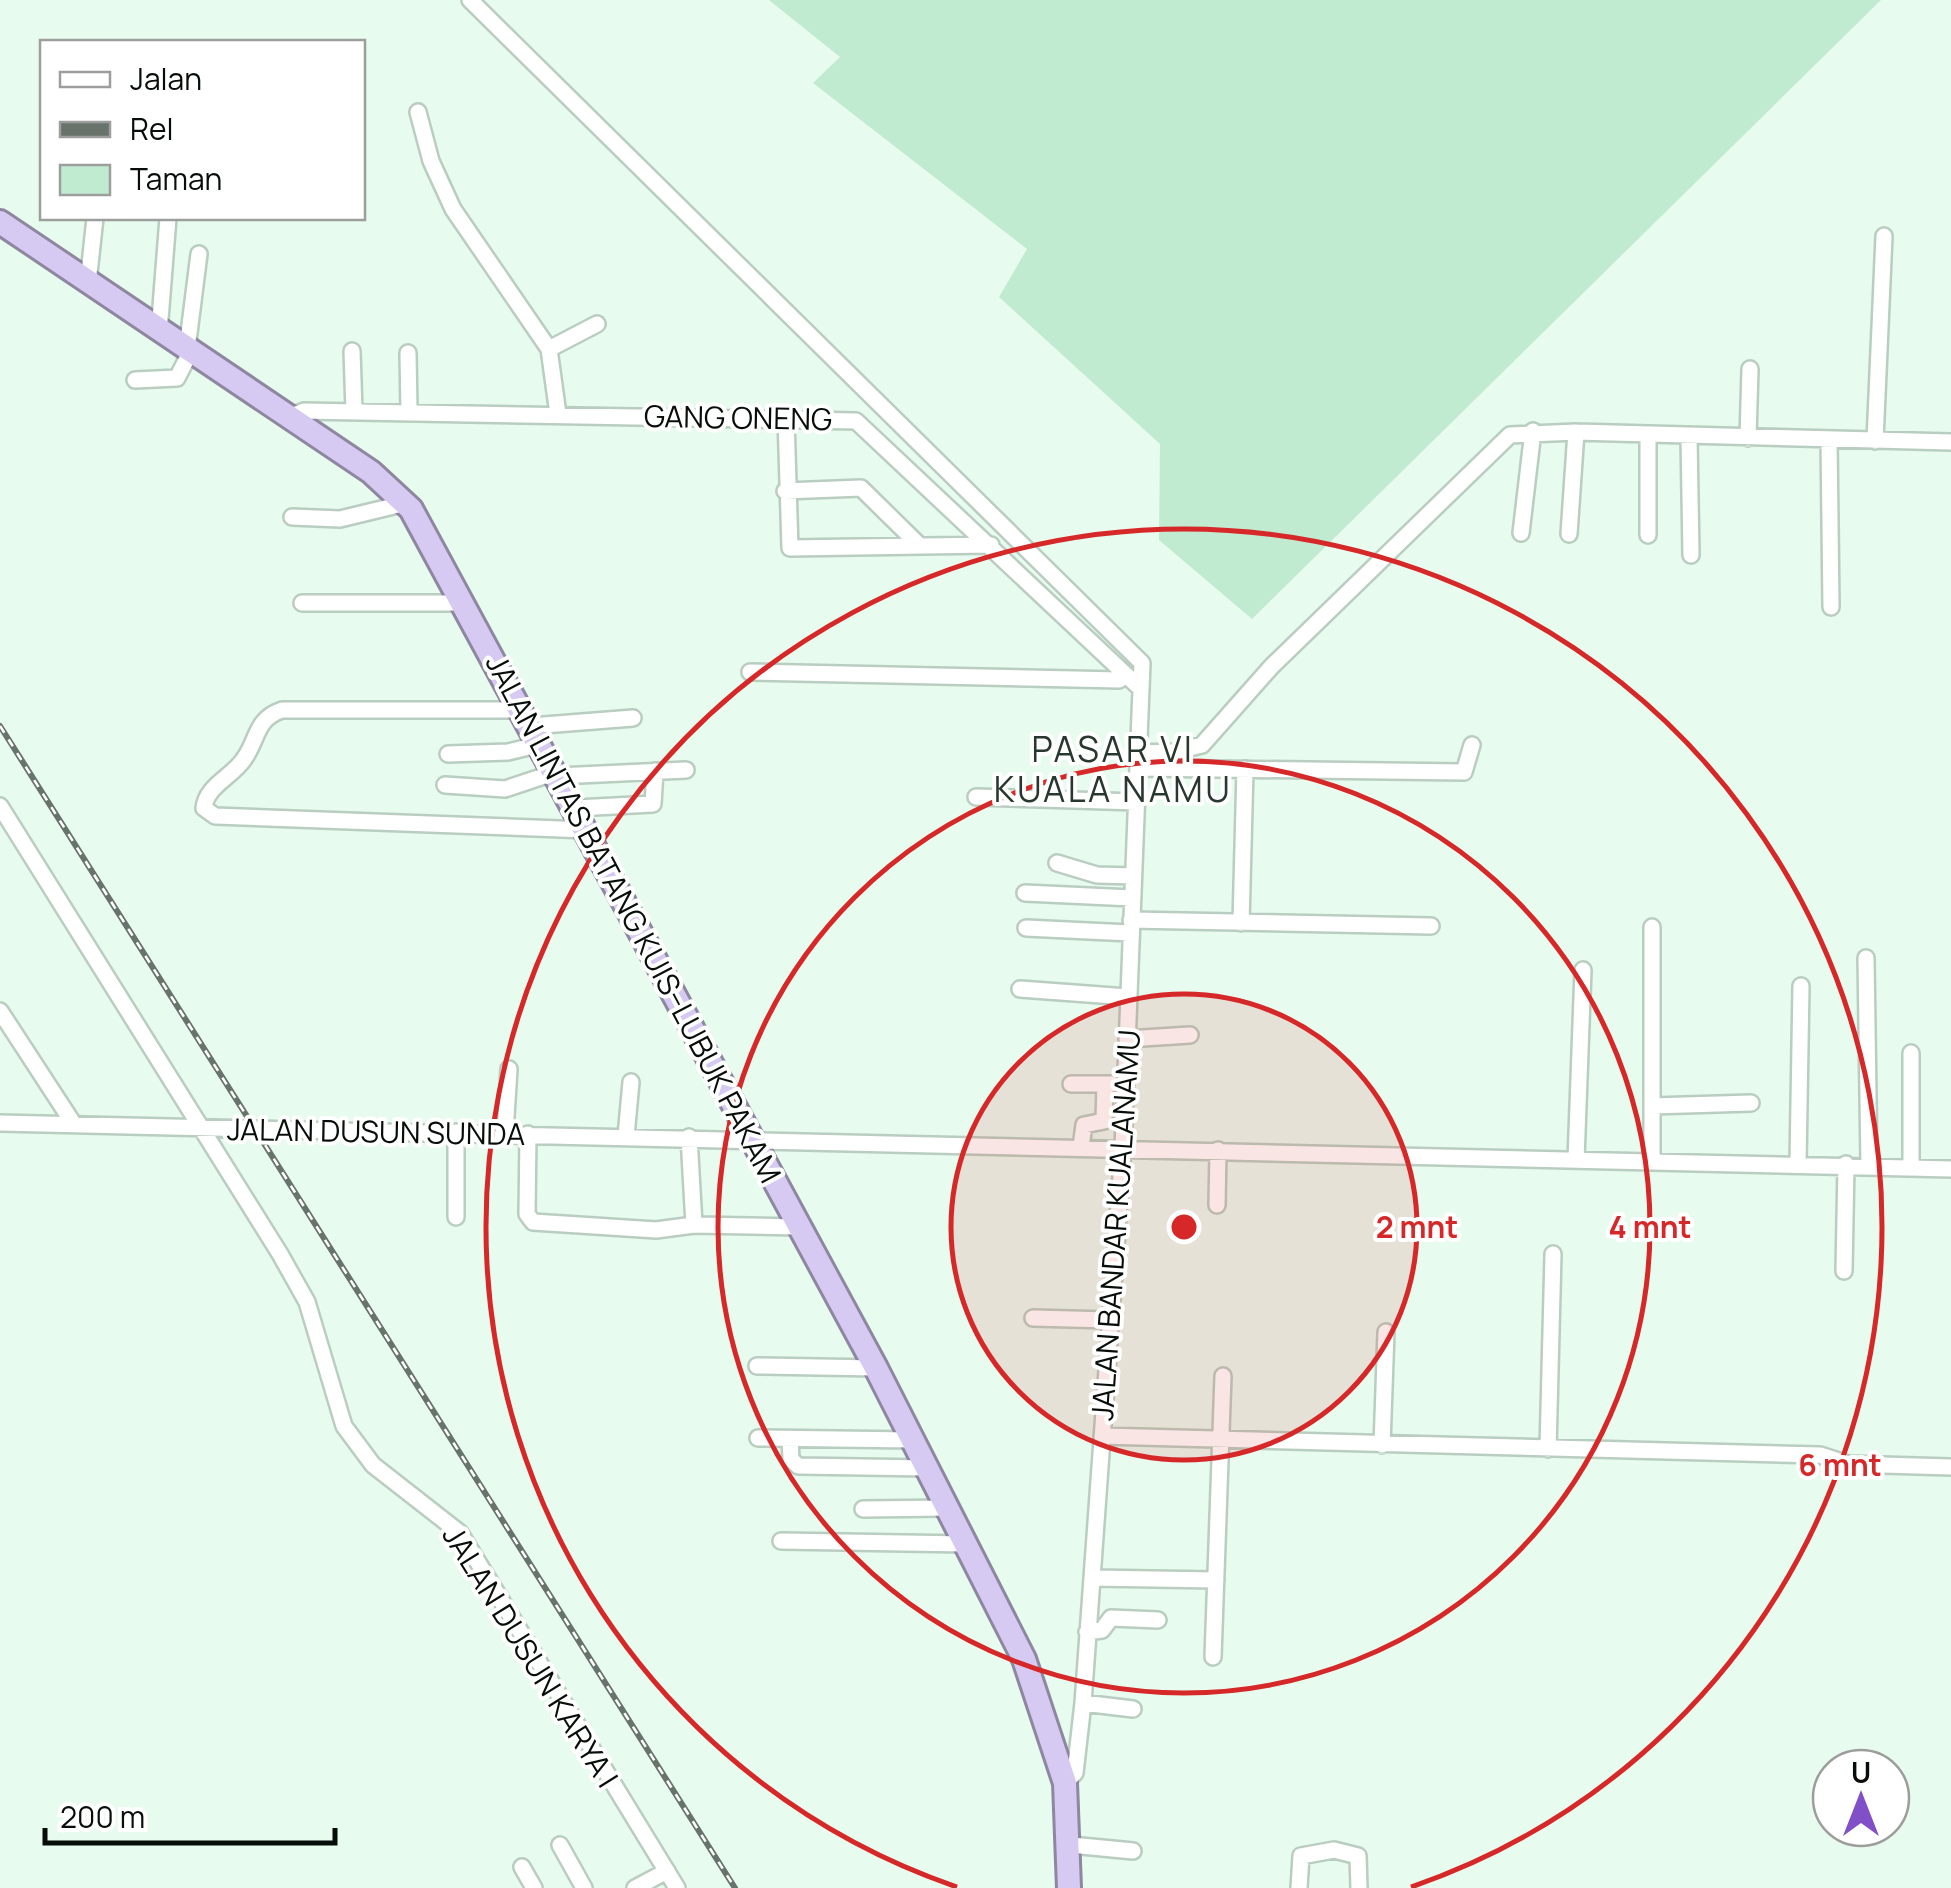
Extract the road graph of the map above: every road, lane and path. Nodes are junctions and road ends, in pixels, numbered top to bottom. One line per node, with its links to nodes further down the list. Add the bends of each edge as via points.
1 (470, 0): 44 (street, JALAN BANDAR KUALANAMU, via 1142,663)
2 (418, 112): 11 (street, via 430,160 453,209)
3 (95, 220): 8 (street)
4 (168, 220): 10 (street)
5 (0, 222): 8 (highway, JALAN LINTAS BATANG KUIS–LUBUK PAKAM)
6 (1884, 236): 28 (street)
7 (198, 254): 12 (street)
8 (88, 283): 10 (highway, JALAN LINTAS BATANG KUIS–LUBUK PAKAM)
9 (597, 324): 11 (street)
10 (159, 332): 12 (highway, JALAN LINTAS BATANG KUIS–LUBUK PAKAM)
11 (549, 349): 19 (street)
12 (189, 350): 16 (street, via 178,378); 20 (highway, JALAN LINTAS BATANG KUIS–LUBUK PAKAM)
13 (352, 351): 18 (street)
14 (408, 353): 17 (street)
15 (1750, 368): 26 (street)
16 (135, 380)
17 (409, 410): 18 (street, GANG ONENG); 19 (street, GANG ONENG)
18 (354, 411): 20 (street, GANG ONENG)
19 (558, 414): 21 (street, GANG ONENG)
20 (289, 417): 31 (highway, JALAN LINTAS BATANG KUIS–LUBUK PAKAM)
21 (786, 418): 30 (street); 37 (street, GANG ONENG, via 846,418 864,425)
22 (1533, 431): 23 (street); 33 (street); 50 (street, via 1510,436 1472,468 1272,666 1202,745)
23 (1576, 432): 24 (street); 34 (street)
24 (1648, 434): 25 (street); 35 (street)
25 (1689, 436): 26 (street); 38 (street)
26 (1748, 438): 27 (street)
27 (1829, 438): 28 (street); 41 (street)
28 (1875, 441): 29 (street)
29 (1951, 442)
30 (785, 491): 36 (street, via 860,488); 36 (street, via 790,548)
31 (406, 502): 32 (street, via 340,519); 40 (highway, JALAN LINTAS BATANG KUIS–LUBUK PAKAM)
32 (292, 517)
33 (1521, 534)
34 (1569, 534)
35 (1648, 534)
36 (920, 546): 37 (street)
37 (991, 546): 43 (street, GANG ONENG)
38 (1692, 555)
39 (302, 603): 40 (street)
40 (465, 603): 46 (highway, JALAN LINTAS BATANG KUIS–LUBUK PAKAM)
41 (1831, 607)
42 (750, 672): 43 (street)
43 (1126, 676): 44 (street, GANG ONENG)
44 (1141, 689): 49 (street, JALAN BANDAR KUALANAMU)
45 (633, 718): 46 (street)
46 (532, 727): 48 (street, via 508,752); 54 (highway, JALAN LINTAS BATANG KUIS–LUBUK PAKAM); 60 (street, via 282,710 262,722 245,758 208,794 204,808 214,816)
47 (1472, 744): 51 (street, via 1464,772)
48 (448, 754)
49 (1139, 760): 50 (street); 57 (street, JALAN BANDAR KUALANAMU)
50 (1173, 760): 51 (street)
51 (1245, 769): 65 (street)
52 (686, 770): 53 (street)
53 (655, 771): 54 (street); 59 (street, via 653,804)
54 (557, 774): 55 (street, via 506,789); 59 (highway, JALAN LINTAS BATANG KUIS–LUBUK PAKAM)
55 (444, 785)
56 (976, 798): 57 (street)
57 (1137, 802): 62 (street, JALAN BANDAR KUALANAMU)
58 (0, 806): 90 (street, JALAN DUSUN KARYA I)
59 (576, 808): 60 (highway, JALAN LINTAS BATANG KUIS–LUBUK PAKAM)
60 (587, 830): 96 (highway, JALAN LINTAS BATANG KUIS–LUBUK PAKAM)
61 (1057, 863): 62 (street)
62 (1133, 876): 64 (street, JALAN BANDAR KUALANAMU)
63 (1025, 892): 64 (street)
64 (1132, 898): 66 (street, JALAN BANDAR KUALANAMU)
65 (1241, 923): 66 (street); 67 (street)
66 (1130, 926): 69 (street); 74 (street, JALAN BANDAR KUALANAMU)
67 (1431, 926)
68 (1652, 927): 85 (street)
69 (1026, 928)
70 (1866, 958): 104 (street)
71 (1583, 970): 100 (street)
72 (1801, 986): 102 (street)
73 (1020, 989): 74 (street)
74 (1128, 997): 77 (street, JALAN BANDAR KUALANAMU)
75 (0, 1011): 89 (street)
76 (1190, 1036): 77 (street)
77 (1126, 1039): 83 (street, JALAN BANDAR KUALANAMU)
78 (1911, 1053): 105 (street)
79 (509, 1069): 92 (street)
80 (631, 1082): 94 (street)
81 (1071, 1084): 82 (street)
82 (1105, 1084): 83 (street); 86 (street)
83 (1125, 1084): 87 (street, JALAN BANDAR KUALANAMU)
84 (1751, 1103): 85 (street)
85 (1652, 1106): 101 (street)
86 (1104, 1107): 87 (street); 97 (street, via 1104,1121 1084,1125)
87 (1124, 1107): 98 (street, JALAN BANDAR KUALANAMU)
88 (0, 1123): 89 (street, JALAN DUSUN SUNDA)
89 (74, 1123): 90 (street, JALAN DUSUN SUNDA)
90 (198, 1128): 91 (street, JALAN DUSUN SUNDA); 144 (street, JALAN DUSUN KARYA I, via 307,1302 344,1426 373,1465 460,1533)
91 (456, 1132): 92 (street, JALAN DUSUN SUNDA); 108 (street)
92 (505, 1132): 93 (street, JALAN DUSUN SUNDA)
93 (528, 1134): 94 (street, JALAN DUSUN SUNDA); 109 (street, via 530,1221 656,1230)
94 (626, 1136): 95 (street, JALAN DUSUN SUNDA)
95 (690, 1138): 96 (street, JALAN DUSUN SUNDA); 109 (street)
96 (752, 1138): 97 (street, JALAN DUSUN SUNDA); 110 (highway, JALAN LINTAS BATANG KUIS–LUBUK PAKAM)
97 (1081, 1147): 98 (street, JALAN DUSUN SUNDA)
98 (1122, 1148): 99 (street, JALAN DUSUN SUNDA); 114 (street, JALAN BANDAR KUALANAMU)
99 (1218, 1150): 100 (street, JALAN DUSUN SUNDA); 107 (street)
100 (1576, 1160): 101 (street, JALAN DUSUN SUNDA)
101 (1652, 1160): 102 (street, JALAN DUSUN SUNDA)
102 (1798, 1163): 103 (street, JALAN DUSUN SUNDA)
103 (1846, 1164): 104 (street, JALAN DUSUN SUNDA); 112 (street)
104 (1868, 1165): 105 (street, JALAN DUSUN SUNDA)
105 (1911, 1167): 106 (street, JALAN DUSUN SUNDA)
106 (1951, 1169)
107 (1217, 1205)
108 (456, 1217)
109 (694, 1224): 110 (street)
110 (799, 1227): 117 (highway, JALAN LINTAS BATANG KUIS–LUBUK PAKAM)
111 (1553, 1254): 125 (street)
112 (1844, 1270)
113 (1033, 1318): 114 (street)
114 (1109, 1320): 119 (street, JALAN BANDAR KUALANAMU)
115 (1386, 1332): 124 (street)
116 (757, 1366): 117 (street)
117 (876, 1368): 123 (highway, JALAN LINTAS BATANG KUIS–LUBUK PAKAM)
118 (1223, 1376): 122 (street)
119 (1102, 1436): 122 (street); 132 (street, JALAN BANDAR KUALANAMU)
120 (758, 1438): 121 (street)
121 (790, 1439): 123 (street); 127 (street, via 791,1460 798,1466)
122 (1223, 1439): 124 (street); 133 (street)
123 (914, 1440): 127 (highway, JALAN LINTAS BATANG KUIS–LUBUK PAKAM)
124 (1382, 1445): 125 (street)
125 (1548, 1448): 126 (street, via 1820,1455 1848,1464)
126 (1951, 1467)
127 (928, 1468): 128 (highway, JALAN LINTAS BATANG KUIS–LUBUK PAKAM)
128 (947, 1508): 129 (street); 131 (highway, JALAN LINTAS BATANG KUIS–LUBUK PAKAM)
129 (863, 1509)
130 (781, 1541): 131 (street)
131 (966, 1544): 139 (highway, JALAN LINTAS BATANG KUIS–LUBUK PAKAM, via 1039,1693)
132 (1092, 1578): 133 (street); 135 (street, JALAN BANDAR KUALANAMU)
133 (1216, 1580): 136 (street)
134 (1158, 1620): 135 (street, via 1111,1618 1102,1630)
135 (1087, 1632): 137 (street, JALAN BANDAR KUALANAMU)
136 (1213, 1656)
137 (1083, 1703): 138 (street); 139 (street, JALAN BANDAR KUALANAMU, via 1074,1772)
138 (1133, 1709)
139 (1065, 1783): 140 (highway, JALAN LINTAS BATANG KUIS–LUBUK PAKAM)
140 (1070, 1845): 142 (street); 149 (highway, JALAN LINTAS BATANG KUIS–LUBUK PAKAM)
141 (560, 1846): 146 (street)
142 (1133, 1851)
143 (522, 1867): 145 (street)
144 (667, 1871): 147 (street); 148 (street, JALAN DUSUN KARYA I)
145 (534, 1888)
146 (584, 1888)
147 (634, 1888)
148 (677, 1888)
149 (1069, 1888)
150 (1299, 1888): 151 (street, via 1301,1856 1334,1850 1358,1856)
151 (1359, 1888)

